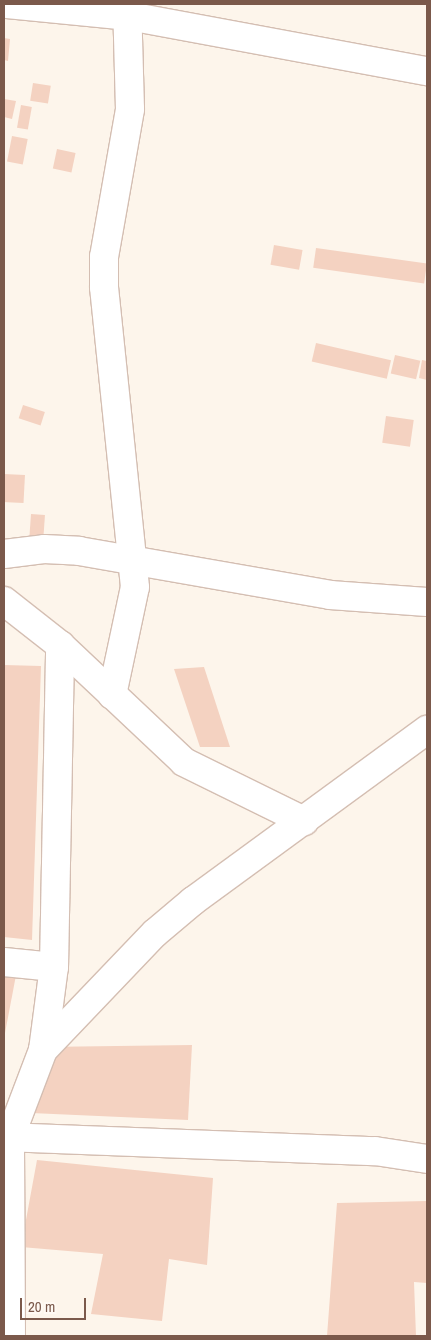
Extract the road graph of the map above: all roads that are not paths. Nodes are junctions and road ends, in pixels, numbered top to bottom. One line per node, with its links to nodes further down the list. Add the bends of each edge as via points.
1 (7, 4): 2 (street)
2 (128, 10): 3 (street); 5 (street, via 130,109 104,257 104,287)
3 (427, 71)
4 (7, 547): 5 (street, via 79,551)
5 (134, 560): 7 (street, via 330,595); 9 (street, via 135,587)
6 (4, 601): 8 (street)
7 (427, 602)
8 (60, 645): 9 (street); 13 (street)
9 (112, 695): 11 (street, via 184,762)
10 (427, 730): 11 (street)
11 (304, 821): 14 (street, via 155,933)
12 (4, 962): 13 (street)
13 (54, 967): 14 (street)
14 (43, 1050): 15 (street)
15 (7, 1137): 16 (street, via 375,1151); 17 (street)
16 (427, 1159)
17 (11, 1336)

